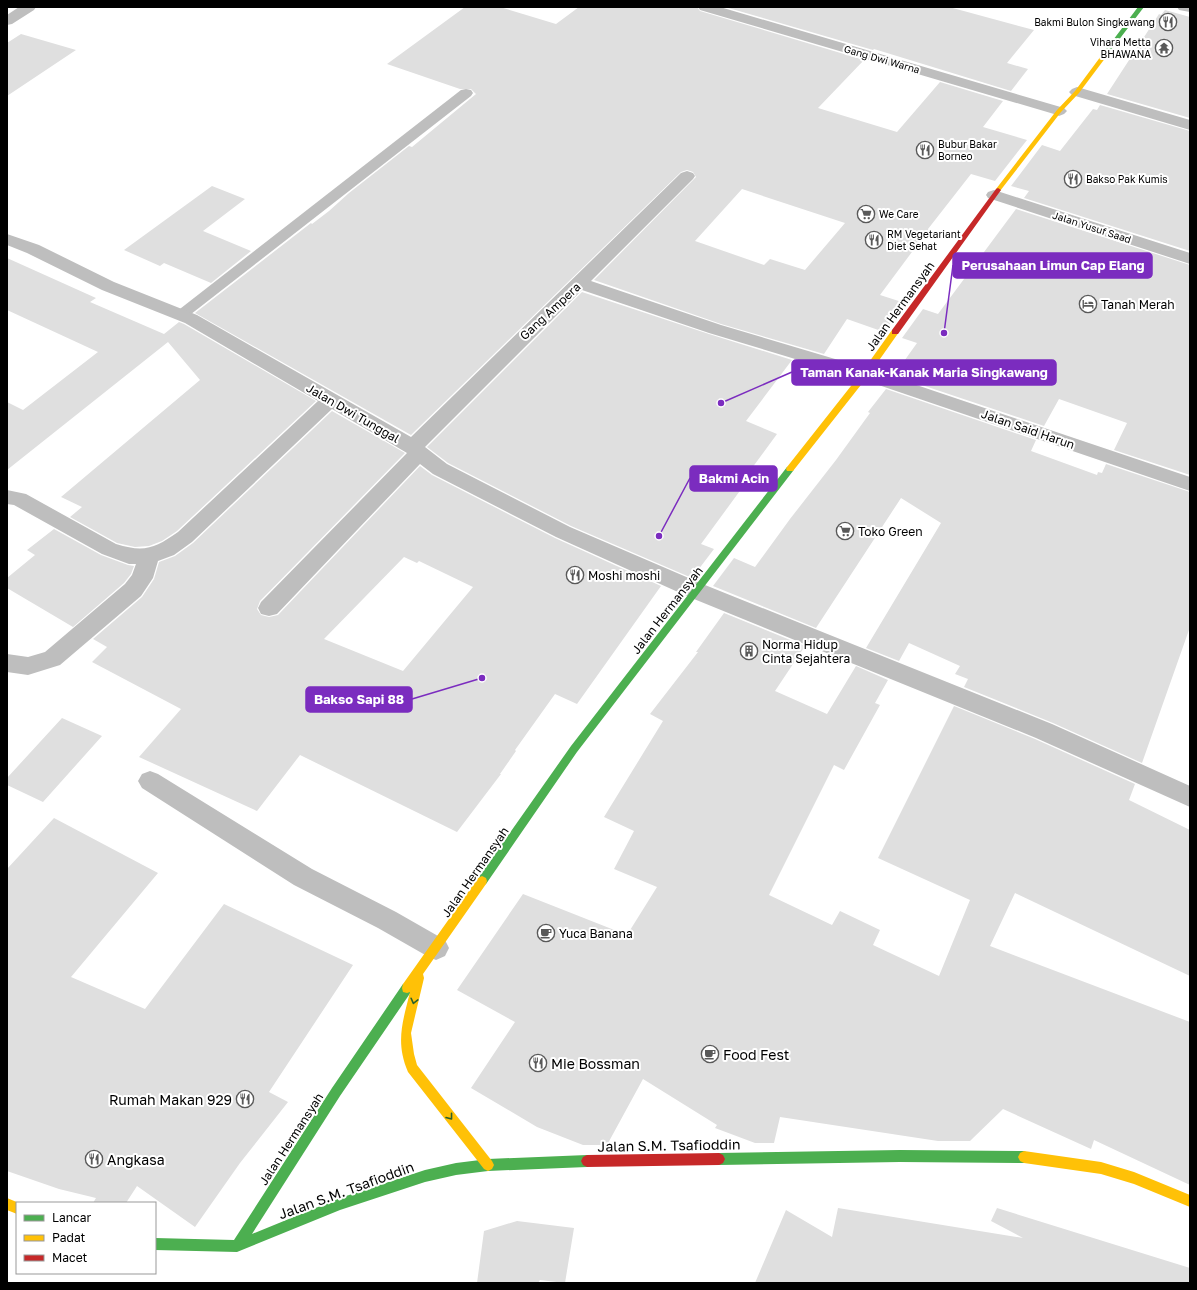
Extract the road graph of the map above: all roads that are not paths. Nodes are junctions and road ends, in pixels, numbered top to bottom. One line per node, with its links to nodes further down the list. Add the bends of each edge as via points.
1 (29, 7): 6 (street)
2 (705, 7): 9 (street, Gang Dwi Warna)
3 (1141, 7): 7 (street, Jalan Hermansyah)
4 (1184, 7): 5 (street)
5 (1190, 8)
6 (7, 21)
7 (1077, 92): 9 (street, Jalan Hermansyah); 10 (street)
8 (466, 93): 16 (lane)
9 (1060, 111): 12 (street, Jalan Hermansyah)
10 (1190, 125)
11 (687, 176): 15 (street, Gang Ampera)
12 (994, 195): 14 (street, Jalan Yusuf Saad); 17 (street, Jalan Hermansyah)
13 (7, 239): 16 (street, Jalan Dwi Tunggal, via 108,286)
14 (1190, 259)
15 (580, 283): 17 (street, Jalan Said Harun, via 715,329); 19 (street, Gang Ampera, via 521,337)
16 (181, 315): 18 (street, Jalan Dwi Tunggal, via 247,350)
17 (865, 374): 20 (street, Jalan Said Harun); 23 (street, Jalan Hermansyah)
18 (330, 400): 19 (street, Jalan Dwi Tunggal); 22 (street, via 185,537 167,550)
19 (416, 450): 23 (street, Jalan Dwi Tunggal, via 440,469 563,532); 24 (street, Gang Ampera)
20 (1190, 484)
21 (7, 497): 22 (street, via 19,499 109,549 128,556)
22 (149, 556): 25 (street, via 142,578 133,590 52,659 28,666)
23 (697, 592): 27 (street, Jalan Dwi Tunggal, via 1044,731); 28 (street, Jalan Hermansyah, via 574,750)
24 (269, 608)
25 (7, 663)
26 (150, 782): 28 (street, via 303,877 387,920)
27 (1190, 797)
28 (430, 956): 29 (street, one-way to 29, via 406,1033 408,1054 412,1068); 32 (street, Jalan Hermansyah, via 336,1092)
29 (488, 1165): 30 (street, Jalan S.M. Tsafioddin, via 560,1161 1001,1156 1035,1158 1101,1168 1134,1178); 32 (street, Jalan S.M. Tsafioddin, via 425,1176 340,1204)
30 (1190, 1201)
31 (156, 1244): 32 (street, Jalan S.M. Tsafioddin)
32 (236, 1246)

